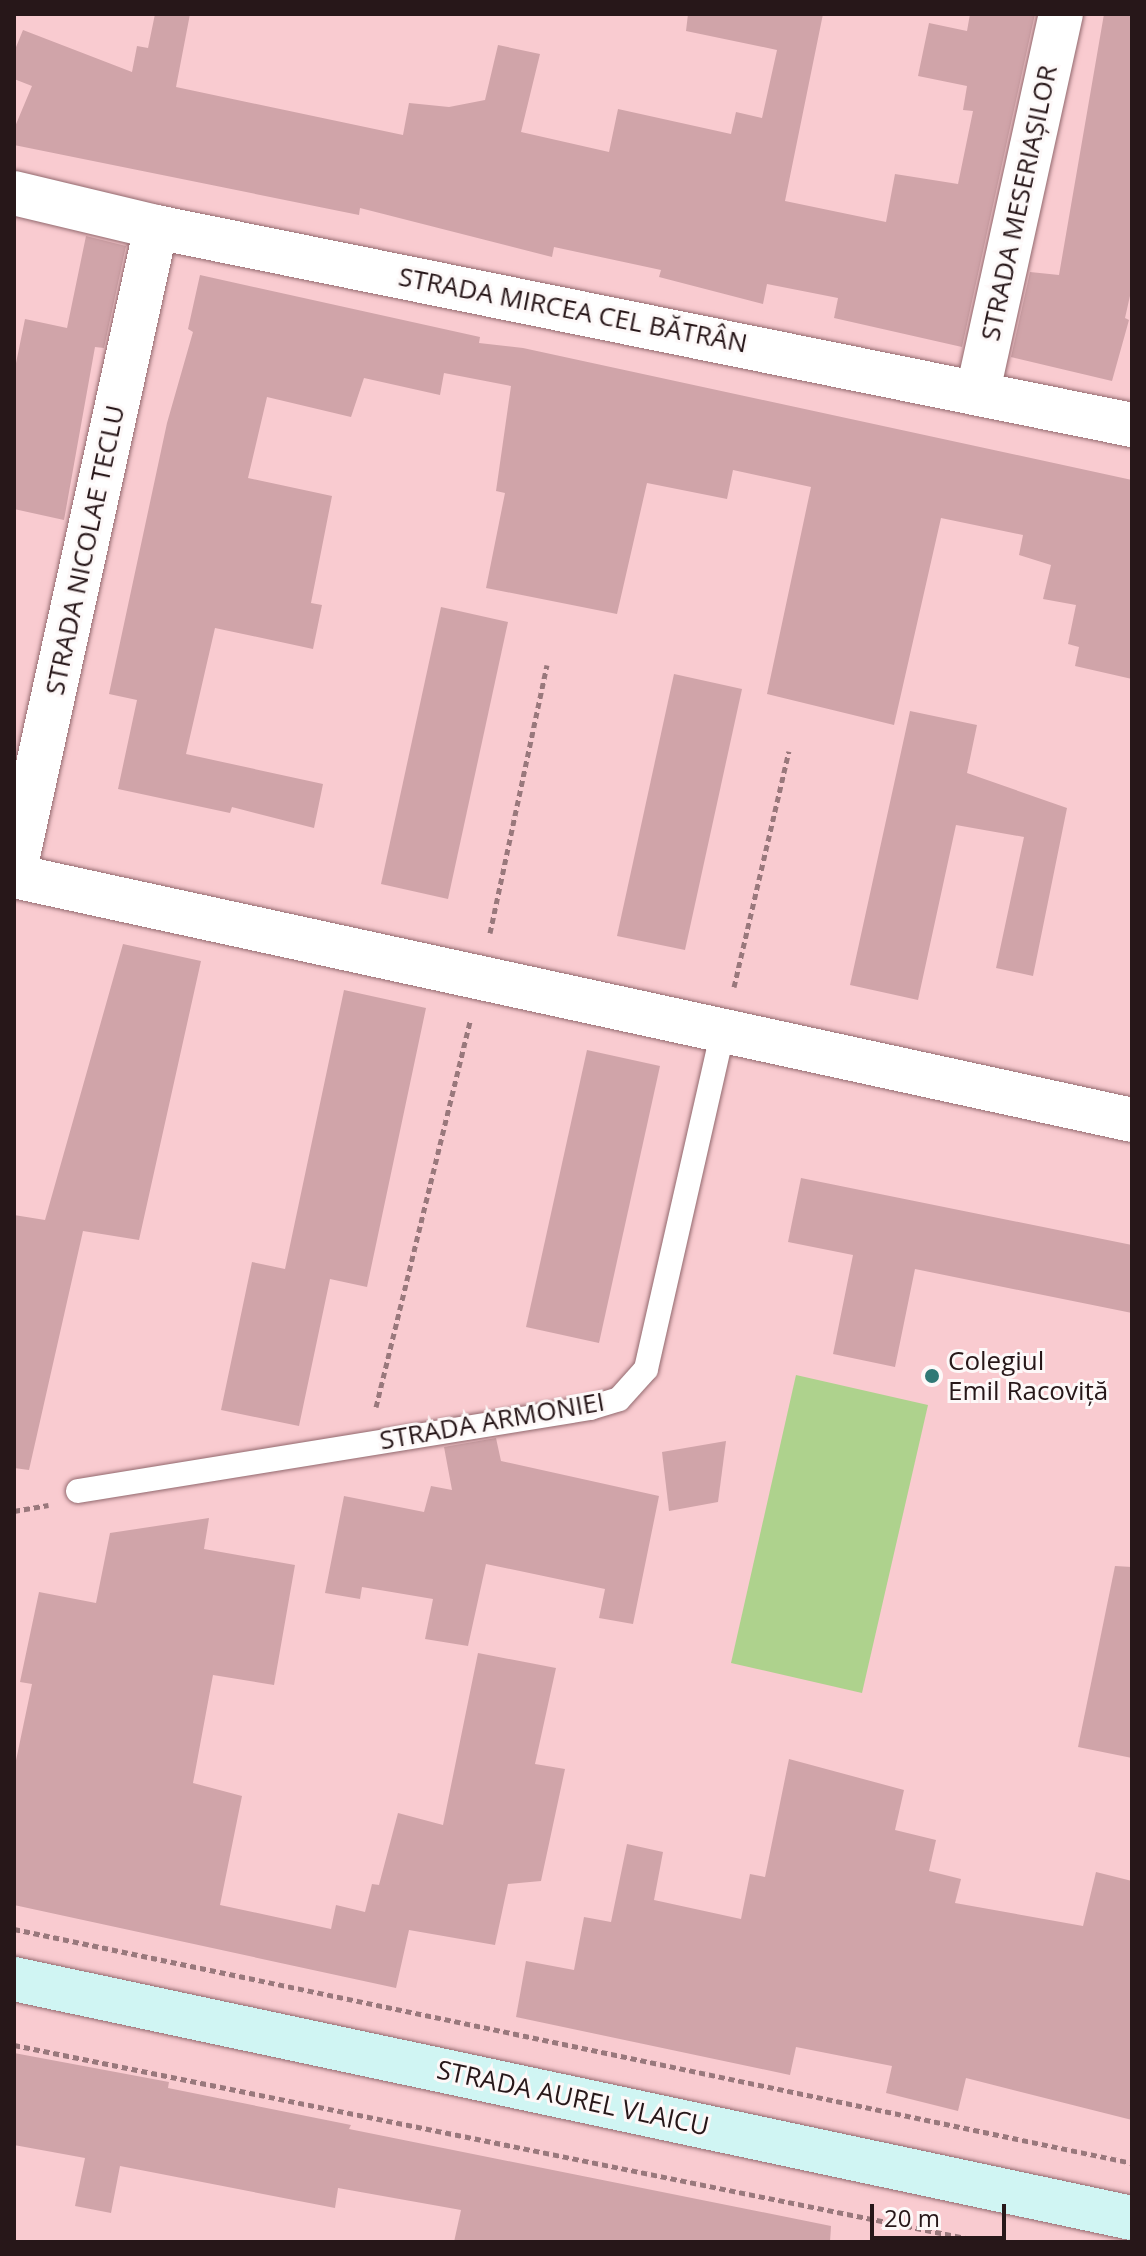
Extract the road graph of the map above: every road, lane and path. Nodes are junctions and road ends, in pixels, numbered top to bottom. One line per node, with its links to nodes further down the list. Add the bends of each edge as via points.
1 (1061, 14): 4 (street, STRADA MESERIAȘILOR)
2 (14, 193): 3 (street, STRADA MIRCEA CEL BĂTRÂN)
3 (156, 227): 4 (street, STRADA MIRCEA CEL BĂTRÂN); 8 (street, STRADA NICOLAE TECLU)
4 (978, 391): 5 (street, STRADA MIRCEA CEL BĂTRÂN)
5 (1132, 425)
6 (547, 665): 9 (path)
7 (789, 751): 10 (path)
8 (14, 875): 9 (street)
9 (480, 977): 10 (street); 12 (path)
10 (723, 1030): 11 (street); 12 (lane, STRADA ARMONIEI, via 646,1369 619,1399 590,1408)
11 (1132, 1120)
12 (367, 1443): 13 (lane, STRADA ARMONIEI)
13 (78, 1491)
14 (14, 1929): 17 (path)
15 (14, 1979): 18 (main road, STRADA AUREL VLAICU)
16 (14, 2045): 19 (path)
17 (1132, 2163)
18 (1132, 2218)
19 (985, 2242)

